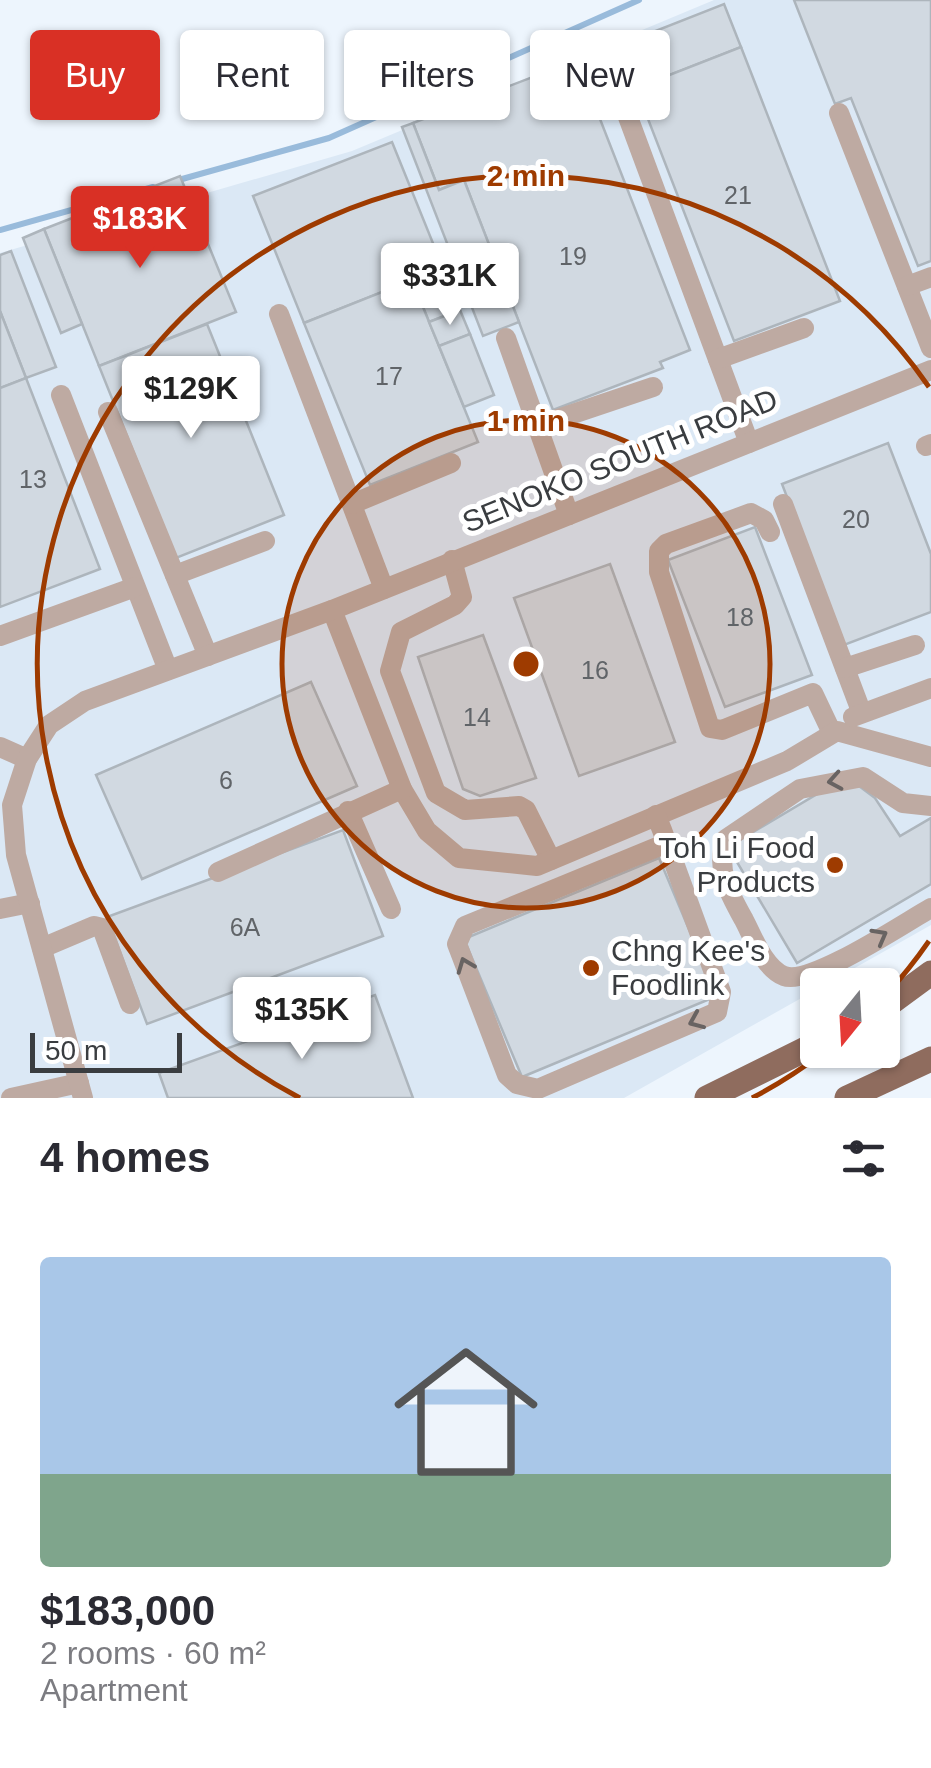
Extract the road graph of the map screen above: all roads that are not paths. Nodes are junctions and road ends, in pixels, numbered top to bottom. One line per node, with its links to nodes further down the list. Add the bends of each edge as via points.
1 (838, 113): 4 (street)
2 (628, 120): 9 (street)
3 (931, 277): 4 (street)
4 (906, 286): 8 (street)
5 (279, 314): 17 (street)
6 (804, 328): 9 (street)
7 (506, 338): 14 (street)
8 (931, 348)
9 (718, 359): 15 (street)
10 (931, 370): 15 (street, SENOKO SOUTH ROAD)
11 (654, 387): 14 (street)
12 (60, 395): 24 (street)
13 (108, 412): 23 (street)
14 (537, 426): 19 (street)
15 (749, 443): 19 (street, SENOKO SOUTH ROAD)
16 (451, 463): 17 (street)
17 (352, 504): 25 (street)
18 (783, 504): 30 (street)
19 (569, 515): 22 (street, SENOKO SOUTH ROAD)
20 (770, 532): 34 (street, via 751,513 666,544 658,551 659,572 710,728 722,730 813,694)
21 (265, 541): 23 (street)
22 (452, 560): 25 (street, SENOKO SOUTH ROAD); 45 (street, via 462,597 401,632 390,671 436,793 465,810 526,810)
23 (174, 575): 29 (street)
24 (135, 587): 27 (street); 31 (street)
25 (384, 589): 26 (street, SENOKO SOUTH ROAD)
26 (332, 610): 29 (street, SENOKO SOUTH ROAD); 39 (street)
27 (0, 636)
28 (915, 646): 30 (street)
29 (208, 656): 31 (street, SENOKO SOUTH ROAD)
30 (846, 668): 33 (street)
31 (168, 670): 36 (street, SENOKO SOUTH ROAD, via 85,701 49,725)
32 (931, 688): 33 (street)
33 (860, 711): 34 (street)
34 (834, 732): 37 (street); 38 (street)
35 (0, 747): 36 (street)
36 (27, 758): 47 (street, SENOKO SOUTH ROAD, via 12,805 16,855)
37 (931, 758)
38 (787, 761): 40 (street); 43 (street)
39 (402, 789): 42 (street); 45 (street, via 428,830 459,858 537,866)
40 (800, 789): 41 (street, one-way to 40, via 904,803 863,777); 48 (street, one-way to 48, via 726,839 722,852 729,892 774,969 799,978)
41 (931, 806)
42 (348, 812): 46 (street); 50 (street)
43 (656, 815): 44 (street); 45 (street)
44 (667, 843): 44 (street, one-way to 44, via 722,1005 538,1089 517,1084 457,944 459,934)
45 (551, 860)
46 (218, 872)
47 (30, 902): 49 (street); 51 (street, SENOKO SOUTH ROAD)
48 (931, 908)
49 (0, 909)
50 (391, 909)
51 (42, 948): 54 (street, via 102,928); 57 (street, SENOKO SOUTH ROAD)
52 (931, 973): 53 (main road)
53 (900, 996)
54 (130, 1004)
55 (800, 1052): 59 (main road)
56 (931, 1059): 60 (main road)
57 (81, 1091): 58 (street)
58 (10, 1098)
59 (707, 1098)
60 (847, 1098)

